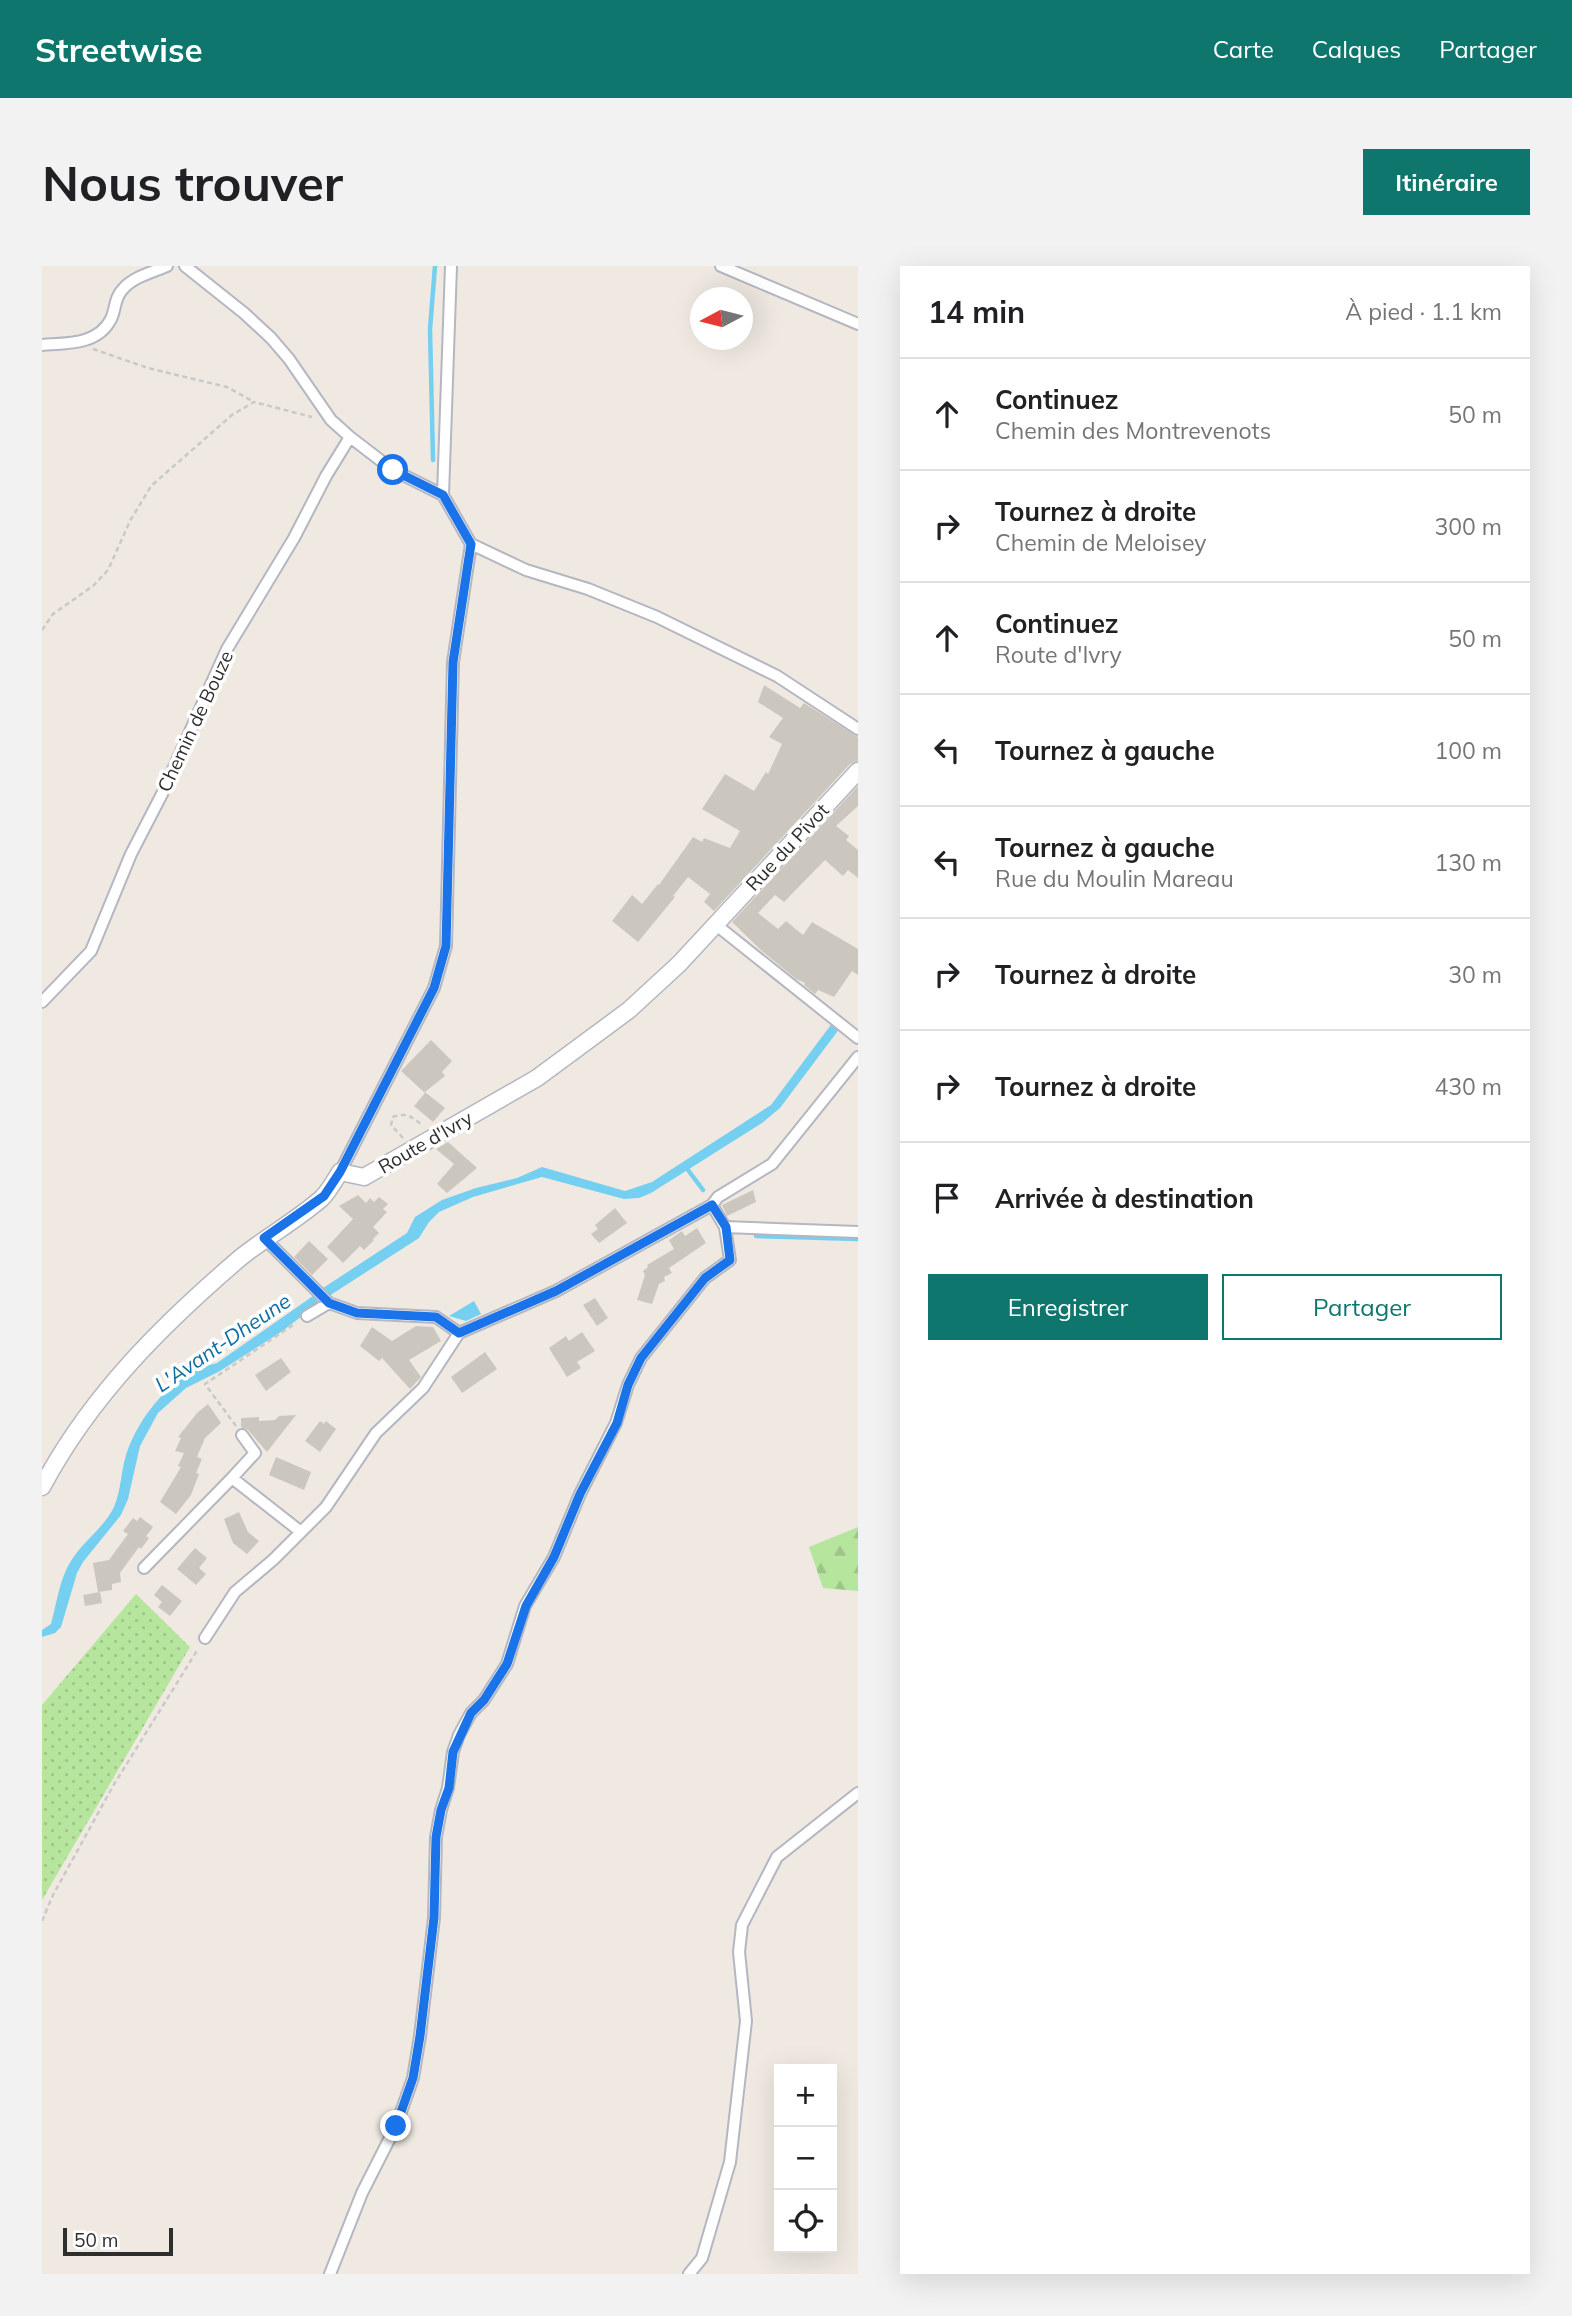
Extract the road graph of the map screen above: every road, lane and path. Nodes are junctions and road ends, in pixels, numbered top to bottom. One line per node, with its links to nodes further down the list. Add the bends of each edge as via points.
1 (167, 266): 6 (street, via 129,283 120,292 103,331)
2 (185, 266): 9 (street, via 271,338)
3 (451, 266): 11 (street)
4 (721, 266): 5 (street)
5 (858, 324)
6 (86, 341): 7 (street); 8 (path, via 95,351 228,387)
7 (42, 345)
8 (254, 402): 9 (path); 13 (path, via 232,415 151,486 107,570 93,586 53,614)
9 (331, 420): 10 (street)
10 (349, 437): 11 (street, via 393,470); 17 (street, Chemin de Bouze, via 227,649 91,951)
11 (443, 495): 12 (street)
12 (471, 544): 14 (street, via 526,570 657,617 777,676); 22 (street, via 453,662 446,946 434,988)
13 (42, 630)
14 (858, 729)
15 (858, 771): 16 (main road, Rue du Pivot)
16 (715, 924): 18 (street); 20 (main road, Route d'Ivry, via 629,1010 537,1077)
17 (42, 1002)
18 (858, 1038)
19 (858, 1057): 23 (street, via 772,1164)
20 (436, 1137): 21 (main road, Route d'Ivry); 21 (path, via 413,1118 393,1117 391,1125 397,1135)
21 (417, 1148): 22 (main road, Route d'Ivry, via 364,1177)
22 (340, 1172): 26 (main road, via 324,1196)
23 (712, 1205): 24 (street); 29 (street, via 556,1291)
24 (726, 1227): 25 (street); 38 (street, via 730,1260 705,1278 641,1358 617,1423 526,1606 507,1664 471,1713 456,1743 436,1837 433,1927 413,2078)
25 (858, 1232)
26 (264, 1238): 27 (street); 32 (main road, via 196,1296 108,1387)
27 (323, 1299): 28 (street); 29 (street, via 357,1313 436,1317)
28 (307, 1316): 30 (path, via 205,1384)
29 (459, 1333): 33 (street, via 423,1388 376,1433 326,1507)
30 (242, 1435): 31 (street, via 255,1453)
31 (232, 1478): 33 (street); 34 (street)
32 (42, 1487)
33 (301, 1532): 35 (street, via 235,1592)
34 (144, 1568)
35 (205, 1638): 37 (path, via 113,1786)
36 (858, 1793): 39 (street, via 777,1857 742,1925 739,1952 746,2021 730,2162 702,2258)
37 (42, 1921)
38 (330, 2274)
39 (689, 2274)

